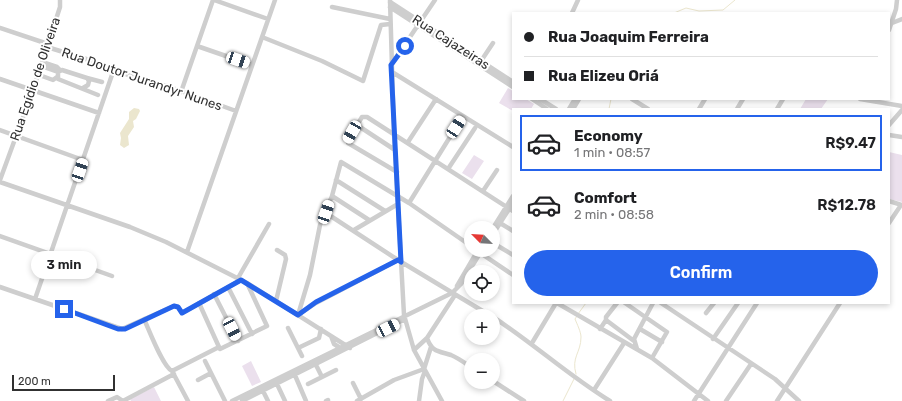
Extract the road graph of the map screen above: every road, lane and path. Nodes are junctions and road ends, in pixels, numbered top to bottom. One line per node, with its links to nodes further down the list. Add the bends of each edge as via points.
1 (60, 0): 19 (street, Rua Egídio de Oliveira)
2 (213, 0): 11 (street); 20 (street)
3 (275, 0): 11 (street)
4 (435, 0): 15 (street)
5 (578, 0): 10 (street)
6 (897, 0): 14 (street)
7 (390, 1): 9 (street); 15 (street, Rua Cajazeiras)
8 (332, 7): 13 (street)
9 (390, 8): 13 (street); 15 (street, Rua Cajazeiras)
10 (572, 12)
11 (268, 19): 17 (street)
12 (902, 19): 14 (street)
13 (390, 21): 17 (street, via 382,25 363,81); 24 (street)
14 (891, 23)
15 (419, 24): 21 (street, Rua Cajazeiras); 24 (street); 33 (street, Rua Cajazeiras)
16 (0, 28): 19 (street, Rua Doutor Jurandyr Nunes)
17 (262, 36): 23 (street)
18 (493, 42): 21 (street)
19 (48, 45): 22 (street, Rua Egídio de Oliveira); 25 (street, Rua Doutor Jurandyr Nunes)
20 (197, 46): 23 (street); 36 (street)
21 (481, 62): 31 (street, Rua Cajazeiras)
22 (43, 64): 27 (street); 35 (street, Rua Egídio de Oliveira)
23 (252, 65): 48 (street)
24 (391, 65): 26 (street)
25 (114, 69): 36 (street, Rua Doutor Jurandyr Nunes); 49 (street)
26 (392, 72): 38 (street); 55 (street)
27 (58, 73): 28 (street, via 53,80); 29 (street); 34 (street, via 58,79)
28 (42, 76)
29 (86, 78): 32 (street); 34 (street, via 88,83)
30 (0, 79): 35 (street)
31 (512, 81)
32 (102, 82)
33 (512, 86)
34 (83, 88): 37 (street)
35 (33, 90): 49 (street); 57 (street, Rua Egídio de Oliveira)
36 (181, 92): 48 (street, Rua Doutor Jurandyr Nunes)
37 (98, 95)
38 (436, 99): 50 (street); 59 (street)
39 (534, 100): 44 (street)
40 (542, 100): 45 (street)
41 (634, 100): 46 (street)
42 (867, 100): 43 (street)
43 (902, 106)
44 (546, 108)
45 (554, 108)
46 (646, 108)
47 (902, 110): 51 (street)
48 (236, 111): 91 (street)
49 (99, 113): 62 (street)
50 (463, 116): 60 (street); 63 (street)
51 (890, 124)
52 (356, 125): 55 (street, via 361,117 367,117); 61 (street); 66 (street, via 348,140 349,144)
53 (475, 128): 64 (street)
54 (0, 130): 57 (street)
55 (394, 134): 59 (street); 61 (street)
56 (890, 135): 58 (street)
57 (16, 136): 62 (street); 68 (street, Rua Egídio de Oliveira)
58 (902, 137)
59 (408, 142): 63 (street)
60 (512, 146)
61 (395, 150): 66 (street)
62 (83, 160): 76 (street)
63 (435, 160): 64 (street); 73 (street)
64 (448, 169): 69 (street)
65 (497, 170): 69 (street)
66 (397, 172): 71 (street)
67 (336, 180): 70 (street); 71 (street, via 340,163 343,162); 78 (street)
68 (0, 181): 76 (street)
69 (483, 191): 77 (street)
70 (332, 196): 79 (street); 80 (street)
71 (398, 196): 73 (street); 74 (street)
72 (890, 201): 75 (street)
73 (409, 203): 88 (street)
74 (398, 204): 78 (street); 96 (street)
75 (902, 205): 82 (street)
76 (66, 206): 91 (street, via 130,227); 92 (street)
77 (510, 209): 81 (street); 83 (street)
78 (385, 211): 80 (street)
79 (326, 212): 85 (street); 120 (street, via 320,225 310,275)
80 (369, 220): 85 (street)
81 (499, 221)
82 (890, 222)
83 (500, 223): 86 (street)
84 (269, 224): 99 (street)
85 (354, 230): 96 (street)
86 (512, 230)
87 (0, 236): 92 (street)
88 (464, 241)
89 (500, 247): 93 (street)
90 (277, 250): 106 (street, via 285,255 286,259)
91 (187, 252): 99 (street)
92 (51, 254): 98 (street); 105 (street)
93 (512, 254)
94 (475, 257): 104 (street)
95 (488, 257): 97 (street)
96 (399, 261): 104 (street); 120 (street, via 316,302); 122 (street)
97 (512, 274)
98 (112, 276)
99 (239, 279): 100 (street); 102 (street)
100 (247, 284): 106 (street); 130 (street, via 267,326)
101 (0, 287): 105 (street)
102 (228, 287): 103 (street); 130 (street)
103 (214, 294): 107 (street); 134 (street)
104 (453, 294): 118 (street); 122 (street); 132 (street)
105 (35, 299): 123 (street, via 118,329 125,329)
106 (276, 301): 120 (street)
107 (199, 303): 123 (street, via 182,313 174,306); 140 (street)
108 (555, 304): 137 (street)
109 (558, 304): 128 (street)
110 (616, 304): 124 (street, via 606,316)
111 (627, 304): 121 (street)
112 (652, 304): 121 (street)
113 (662, 304): 133 (street)
114 (713, 304): 119 (street)
115 (737, 304): 133 (street)
116 (756, 304): 145 (street)
117 (839, 304): 165 (street)
118 (480, 309)
119 (706, 313)
120 (298, 315): 127 (street)
121 (646, 316): 129 (street); 136 (street, via 667,332)
122 (405, 317): 139 (street); 146 (street)
123 (144, 319): 155 (street, via 161,356)
124 (606, 320): 128 (street); 135 (street)
125 (500, 321): 137 (street)
126 (288, 328): 142 (street)
127 (321, 329): 131 (street); 142 (street, via 319,338)
128 (600, 329): 138 (street)
129 (640, 329): 135 (street); 136 (street)
130 (252, 334): 134 (street)
131 (331, 336): 139 (street); 143 (street, via 334,344)
132 (427, 338): 141 (street); 146 (street)
133 (713, 339): 145 (street)
134 (238, 341): 140 (street, via 220,349)
135 (634, 341): 144 (street)
136 (662, 342): 148 (street)
137 (532, 343): 166 (street)
138 (624, 343): 144 (street); 166 (street)
139 (348, 346): 143 (street)
140 (219, 347): 155 (street)
141 (431, 347): 150 (street); 154 (street)
142 (298, 348): 147 (street)
143 (342, 349): 152 (street); 157 (street)
144 (637, 349): 148 (street)
145 (728, 349): 151 (street); 168 (street)
146 (414, 350): 154 (street)
147 (302, 356)
148 (652, 358): 168 (street)
149 (205, 361): 156 (street)
150 (464, 363)
151 (751, 364): 165 (street, via 775,379); 185 (street)
152 (316, 365): 157 (street); 158 (street)
153 (336, 370): 158 (street)
154 (424, 370): 170 (street, via 394,380); 179 (street); 180 (street)
155 (173, 372): 172 (street); 173 (street)
156 (211, 373): 159 (street); 174 (street)
157 (294, 373): 161 (street); 162 (street); 178 (street)
158 (322, 377): 163 (street)
159 (198, 380)
160 (353, 383): 170 (street)
161 (271, 384): 162 (street); 167 (street); 169 (street)
162 (277, 384): 177 (street)
163 (308, 384)
164 (500, 386): 181 (street)
165 (785, 389): 186 (street); 187 (street)
166 (594, 390): 182 (street)
167 (263, 391): 169 (street); 176 (street)
168 (699, 393): 183 (street); 184 (street)
169 (246, 399): 175 (street)
170 (359, 400)
171 (108, 401): 172 (street, via 117,397)
172 (123, 401)
173 (188, 401)
174 (224, 401)
175 (232, 401)
176 (268, 401)
177 (285, 401)
178 (306, 401)
179 (419, 401)
180 (442, 401)
181 (524, 401)
182 (610, 401)
183 (694, 401)
184 (708, 401)
185 (726, 401)
186 (776, 401)
187 (799, 401)

